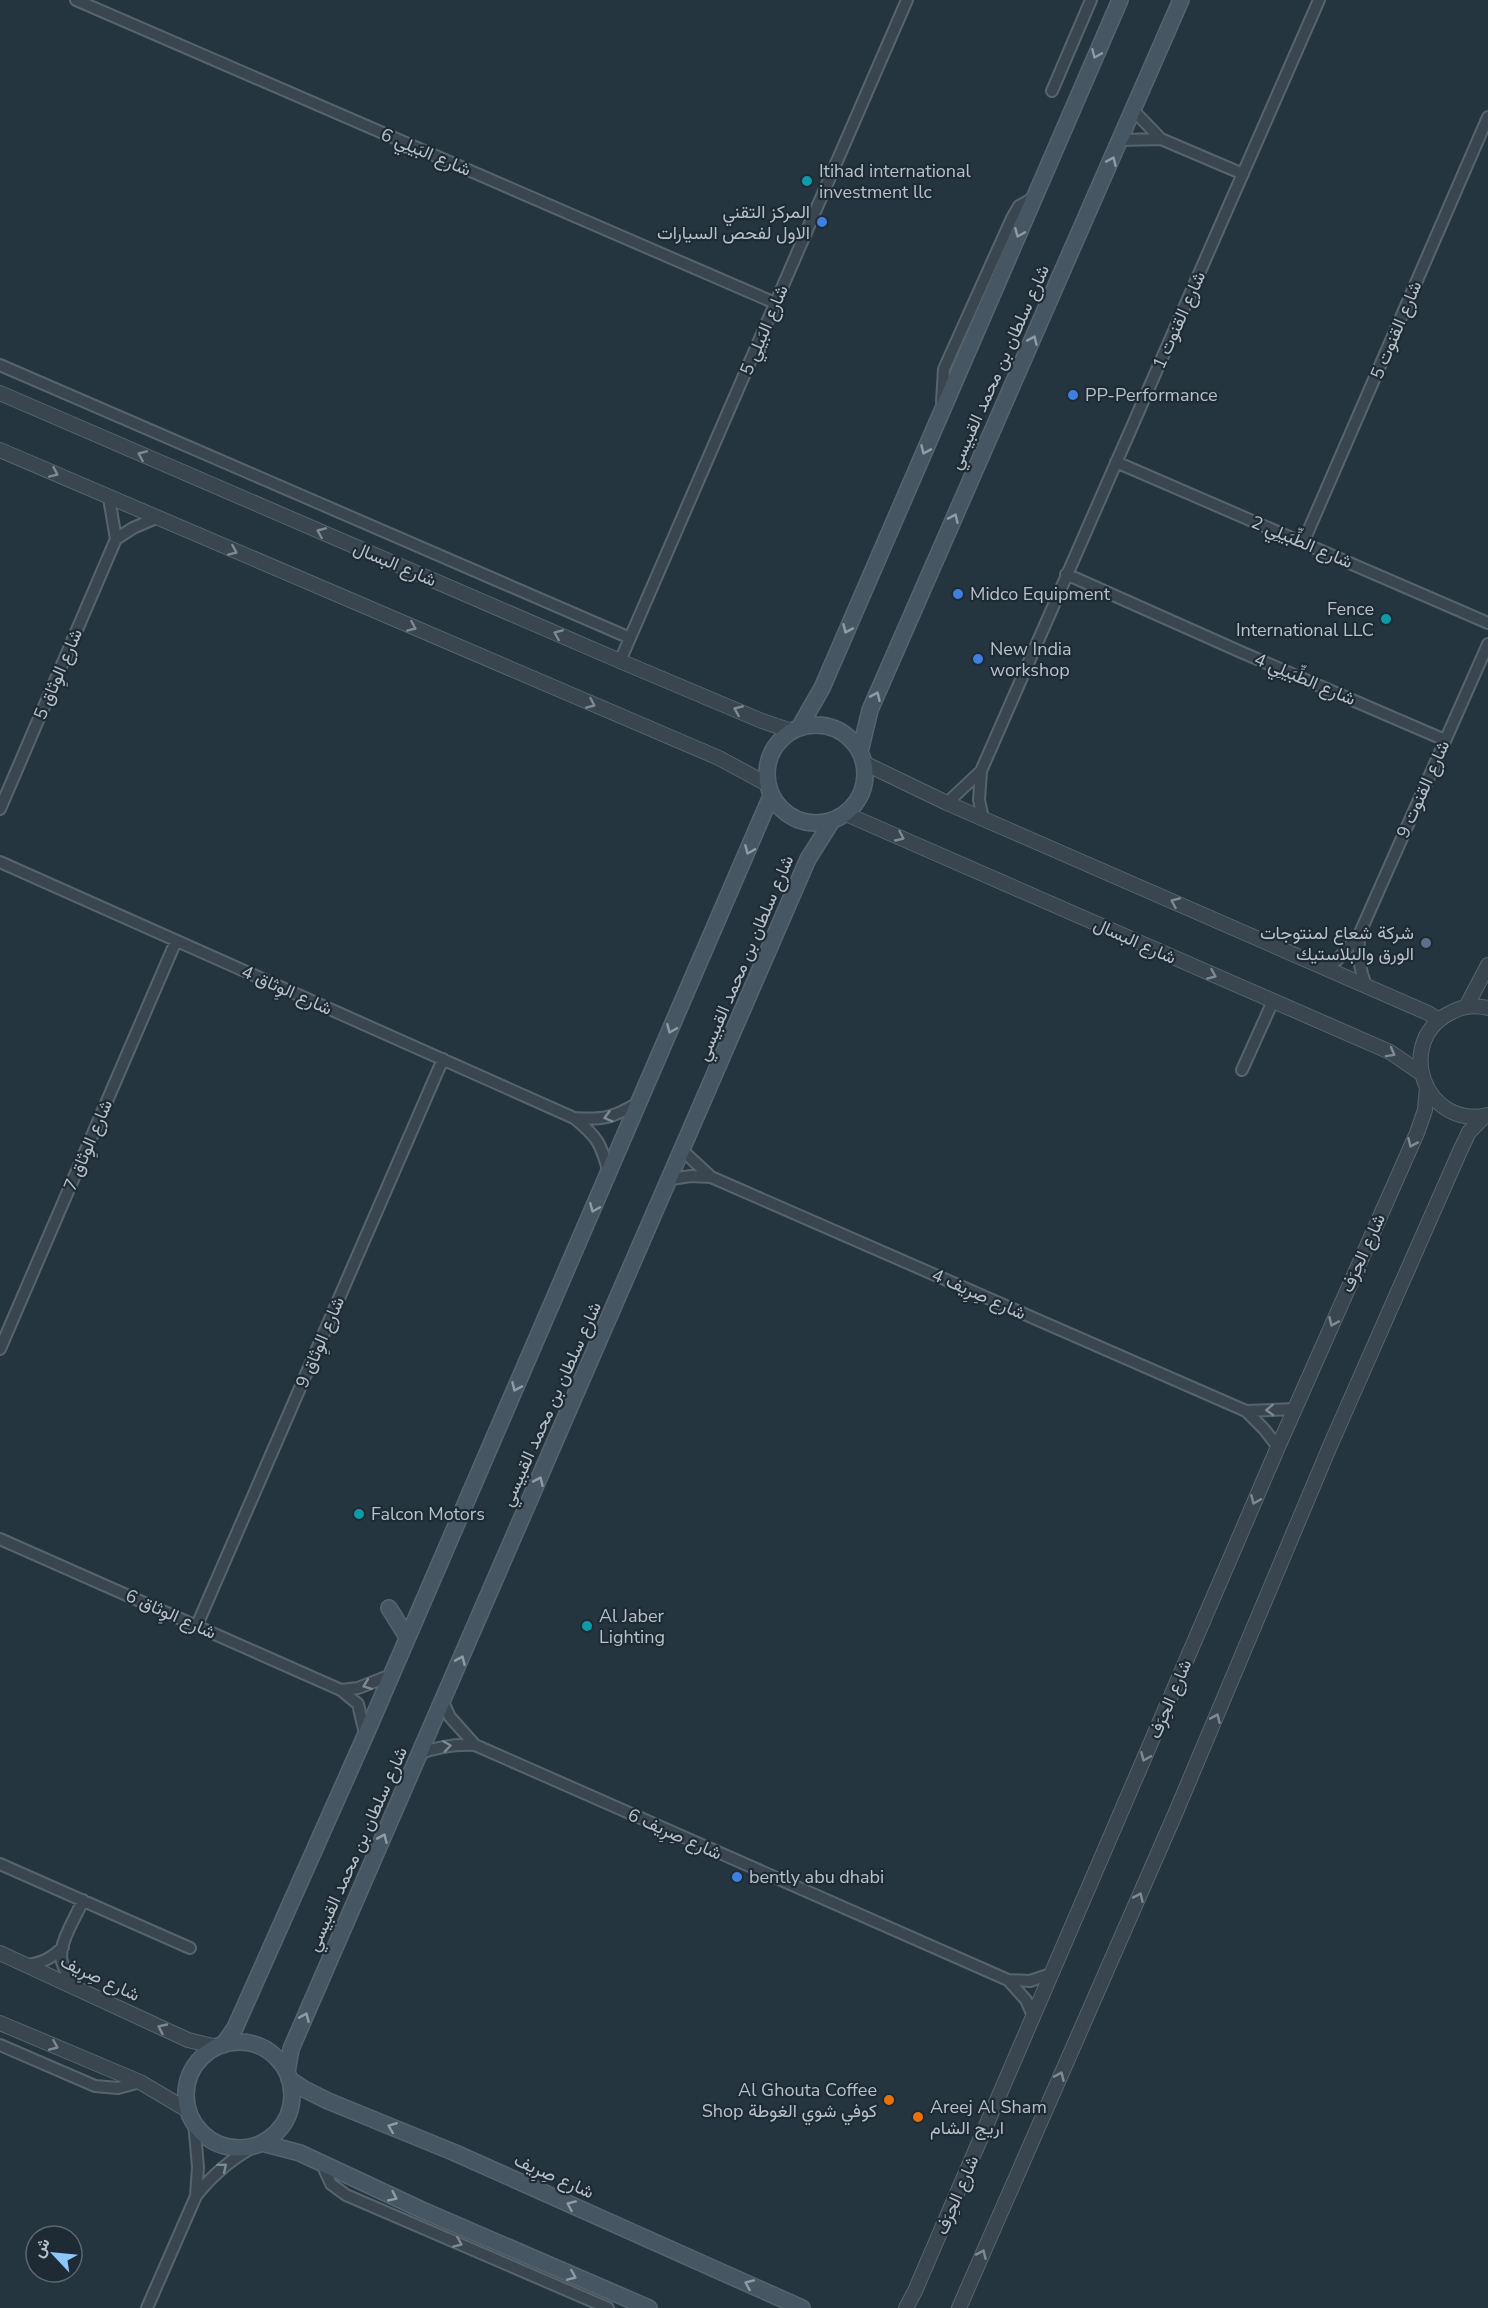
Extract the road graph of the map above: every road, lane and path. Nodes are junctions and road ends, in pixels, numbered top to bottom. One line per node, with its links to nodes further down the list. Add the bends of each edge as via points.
1 (76, 0): 13 (street, شارع البَيلِي 6)
2 (907, 0): 13 (street, شارع البَيلِي 5)
3 (1090, 0): 7 (street)
4 (1181, 0): 8 (main road, شارع سلطان بن محمد القبيسي)
5 (1318, 0): 12 (street, شارع القنوت 1)
6 (1115, 4): 27 (main road, شارع سلطان بن محمد القبيسي, one-way to 27, via 822,688)
7 (1052, 91)
8 (1134, 111): 10 (street); 11 (main road, شارع سلطان بن محمد القبيسي)
9 (1488, 117): 21 (street, شارع القنوت 5)
10 (1161, 139): 11 (street); 12 (street)
11 (1121, 140): 29 (main road, شارع سلطان بن محمد القبيسي, one-way to 11, via 870,710)
12 (1243, 174): 17 (street, شارع القنوت 1)
13 (776, 303): 24 (street, شارع البَيلِي 5)
14 (0, 365): 24 (street)
15 (0, 393): 26 (street, شارع البسال, one-way to 15)
16 (0, 450): 18 (street, one-way to 18)
17 (1116, 462): 21 (street, شارع الطِّبَيلِي 2); 22 (street, شارع القنوت 1)
18 (109, 498): 19 (street); 20 (street)
19 (156, 518): 20 (street); 31 (street, one-way to 31, via 719,758)
20 (116, 539): 33 (street, شارع الوِثاق 5)
21 (1303, 543): 23 (street, شارع الطِّبَيلِي 2)
22 (1066, 574): 28 (street, شارع الطِّبَيلِي 4); 30 (street, شارع القنوت 1)
23 (1488, 623)
24 (630, 638): 26 (street, شارع البَيلِي 5)
25 (1488, 644): 28 (street, شارع القنوت 9)
26 (620, 661): 27 (street, شارع البسال, one-way to 26, via 762,721)
27 (796, 730): 29 (main road, via 819,725 832,728 844,734); 31 (main road, via 776,745 770,757)
28 (1445, 740): 37 (street, شارع القنوت 9)
29 (862, 758): 32 (street); 34 (main road, via 863,789 856,803)
30 (981, 771): 32 (street, شارع القنوت 1); 35 (street, شارع القنوت 1, via 979,800)
31 (769, 790): 34 (main road, via 782,810 796,820 814,824); 50 (main road, شارع سلطان بن محمد القبيسي, one-way to 50)
32 (947, 803): 35 (street)
33 (0, 809)
34 (839, 818): 42 (street, شارع البسال, one-way to 42); 53 (main road, شارع سلطان بن محمد القبيسي, via 818,840 808,859)
35 (983, 818): 40 (street, one-way to 35)
36 (0, 862): 38 (street, شارع الوِثاق 4)
37 (1359, 935): 40 (street, شارع القنوت 9); 41 (street, شارع القنوت 9, via 1360,971)
38 (176, 941): 46 (street, شارع الوِثاق 4); 57 (street, شارع الوِثاق 7)
39 (1488, 965): 43 (street)
40 (1326, 968): 41 (street)
41 (1366, 986): 45 (street)
42 (1273, 1002): 47 (street); 48 (street, شارع البسال, one-way to 48, via 1390,1052)
43 (1466, 1007): 44 (street); 45 (street)
44 (1488, 1008)
45 (1439, 1020): 48 (street, via 1423,1045)
46 (443, 1059): 52 (street, شارع الوِثاق 4); 63 (street, شارع الوِثاق 9)
47 (1242, 1070)
48 (1422, 1074): 49 (street)
49 (1427, 1088): 51 (street, via 1451,1111); 58 (street, شارع الحِرَف, one-way to 58, via 1417,1133)
50 (640, 1102): 52 (street, شارع الوِثاق 4, one-way to 52, via 602,1120); 54 (main road, شارع سلطان بن محمد القبيسي)
51 (1486, 1116): 95 (street, one-way to 51, via 1176,1812 1349,1402 1469,1132)
52 (574, 1118): 54 (street, شارع الوِثاق 4, via 594,1134)
53 (683, 1151): 55 (street, شارع صِرِيف 4); 56 (main road, شارع سلطان بن محمد القبيسي)
54 (609, 1173): 64 (main road, شارع سلطان بن محمد القبيسي, one-way to 64)
55 (711, 1177): 56 (street, شارع صِرِيف 4); 59 (street, شارع صِرِيف 4)
56 (671, 1179): 67 (main road, شارع سلطان بن محمد القبيسي, one-way to 56)
57 (0, 1349)
58 (1294, 1409): 59 (street, شارع صِرِيف 4, one-way to 59); 60 (street, شارع الحِرَف)
59 (1246, 1411): 60 (street, شارع صِرِيف 4)
60 (1278, 1447): 77 (street, شارع الحِرَف, one-way to 77)
61 (0, 1539): 63 (street, شارع الوِثاق 6)
62 (389, 1608): 64 (main road)
63 (197, 1625): 66 (street, شارع الوِثاق 6)
64 (407, 1637): 65 (main road, شارع سلطان بن محمد القبيسي)
65 (391, 1674): 66 (street, one-way to 66, via 358,1688); 68 (main road, شارع سلطان بن محمد القبيسي)
66 (341, 1690): 68 (street, شارع الوِثاق 6, via 358,1704)
67 (442, 1702): 69 (street, شارع صِرِيف 6); 70 (main road, شارع سلطان بن محمد القبيسي)
68 (366, 1734): 83 (main road, شارع سلطان بن محمد القبيسي, via 235,2028)
69 (475, 1745): 70 (street, شارع صِرِيف 6, one-way to 69, via 454,1744); 78 (street, شارع صِرِيف 6)
70 (419, 1754): 84 (main road, شارع سلطان بن محمد القبيسي, one-way to 70, via 291,2049)
71 (0, 1864): 72 (street)
72 (83, 1900): 73 (street); 74 (street)
73 (63, 1947): 76 (street, via 40,1963); 79 (street, via 64,1969)
74 (190, 1948)
75 (0, 1953): 76 (street, شارع صِرِيف)
76 (27, 1965): 79 (street, شارع صِرِيف)
77 (1052, 1974): 78 (street, شارع صِرِيف 6); 80 (street, شارع الحِرَف)
78 (1008, 1980): 80 (street, شارع صِرِيف 6, via 1026,2000)
79 (75, 1987): 83 (street, شارع صِرِيف, one-way to 79, via 188,2040)
80 (1033, 2016): 94 (street, شارع الحِرَف)
81 (0, 2023): 85 (street, one-way to 85)
82 (0, 2045): 85 (street, via 95,2086 118,2088)
83 (220, 2046): 84 (main road, via 245,2043 267,2050); 86 (main road, via 198,2063 191,2074 187,2086)
84 (288, 2075): 87 (main road, via 292,2091 288,2116 277,2132); 93 (main road, شارع صِرِيف, one-way to 84, via 464,2157 328,2101 304,2090)
85 (140, 2082): 86 (street)
86 (191, 2117): 87 (main road, via 202,2134 214,2142 241,2148); 89 (street, via 198,2167)
87 (259, 2145): 88 (main road, via 291,2151); 89 (street, one-way to 87, via 227,2163)
88 (322, 2163): 91 (street, one-way to 91, via 331,2184 346,2195); 92 (main road, one-way to 92)
89 (196, 2196): 90 (street)
90 (147, 2308)
91 (608, 2308)
92 (649, 2308)
93 (802, 2308)
94 (906, 2308)
95 (959, 2308)

